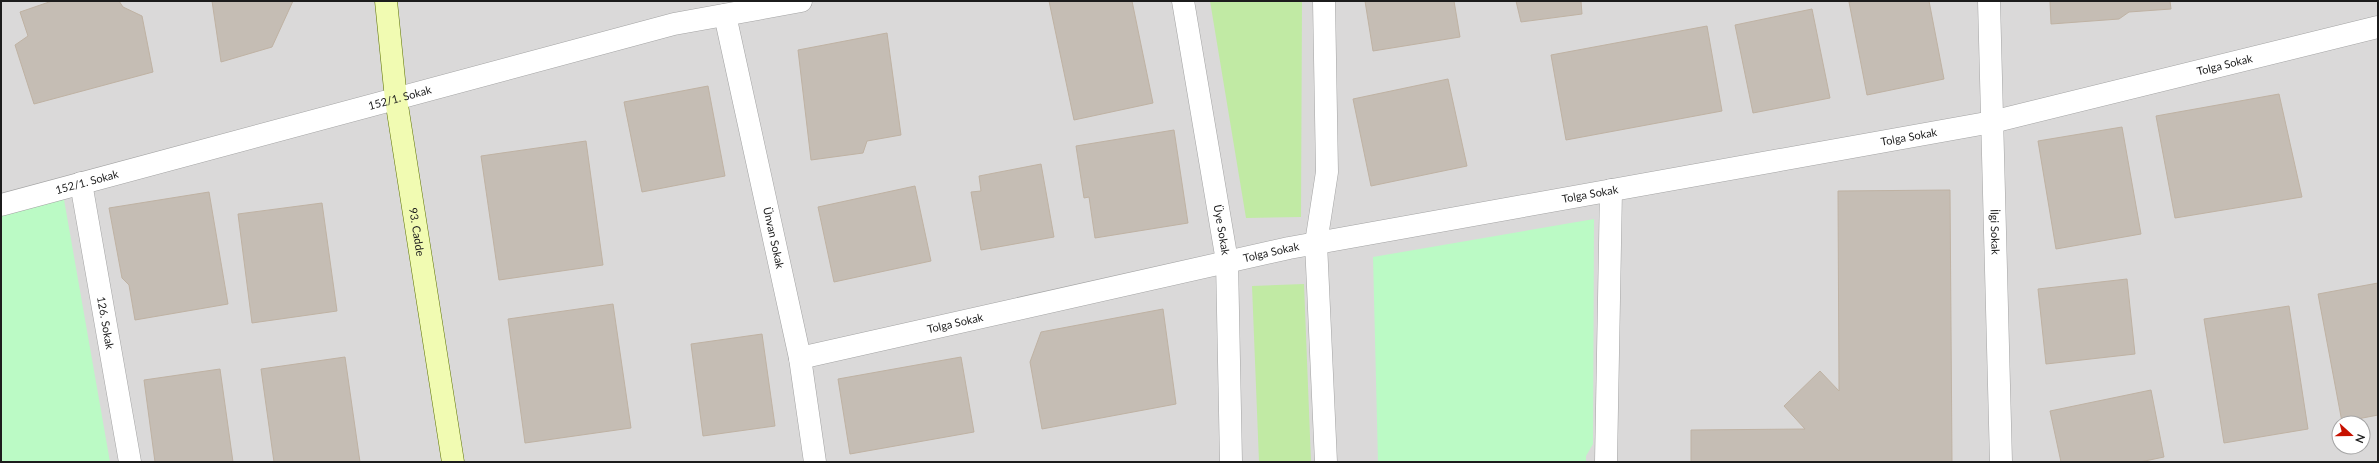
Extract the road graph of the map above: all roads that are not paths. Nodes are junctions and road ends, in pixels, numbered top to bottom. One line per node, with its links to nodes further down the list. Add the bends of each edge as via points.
1 (386, 1): 8 (main road, 93. Cadde)
2 (801, 1): 6 (street, 152/1. Sokak)
3 (1183, 1): 14 (street, Üye Sokak)
4 (1324, 1): 13 (street, via 1326,172)
5 (1989, 1): 9 (street, İlgi Sokak)
6 (725, 15): 8 (street, 152/1. Sokak, via 674,24); 15 (street, Ünvan Sokak)
7 (2378, 27): 9 (street, Tolga Sokak)
8 (396, 99): 10 (street, 152/1. Sokak); 17 (main road, 93. Cadde)
9 (1992, 122): 11 (street, Tolga Sokak); 22 (street, İlgi Sokak)
10 (81, 183): 12 (street, 152/1. Sokak); 16 (street, 126. Sokak)
11 (1611, 190): 13 (street, Tolga Sokak); 21 (street)
12 (1, 205)
13 (1316, 243): 14 (street, Tolga Sokak); 20 (street)
14 (1227, 261): 15 (street, Tolga Sokak); 19 (street, Üye Sokak)
15 (800, 358): 18 (street, Ünvan Sokak)
16 (130, 462)
17 (453, 462)
18 (815, 462)
19 (1231, 462)
20 (1326, 462)
21 (1606, 462)
22 (2001, 462)

